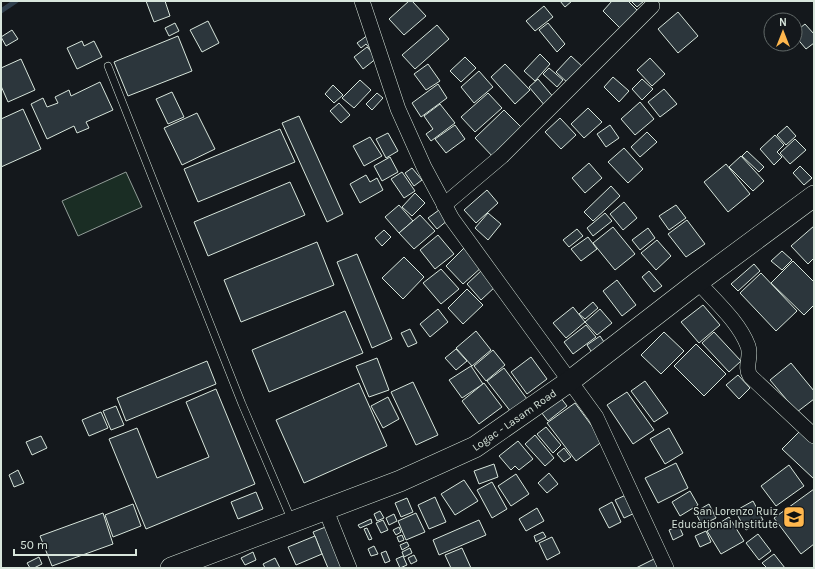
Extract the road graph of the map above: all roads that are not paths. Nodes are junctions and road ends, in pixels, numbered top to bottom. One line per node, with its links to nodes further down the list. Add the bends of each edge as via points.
1 (362, 1): 5 (street, via 398,109)
2 (652, 6): 5 (street, via 502,156)
3 (108, 66): 10 (lane, via 242,404)
4 (814, 196): 6 (main road, Logac - Lasam Road)
5 (444, 205): 7 (street)
6 (698, 282): 7 (main road, Logac - Lasam Road); 8 (street, via 745,338 750,355 747,367 750,376)
7 (570, 381): 9 (main road, Logac - Lasam Road, via 475,447 400,481); 13 (street, via 596,417)
8 (814, 436)
9 (325, 508): 10 (main road, Logac - Lasam Road); 12 (street)
10 (292, 521): 11 (main road, Logac - Lasam Road)
11 (171, 568)
12 (349, 568)
13 (666, 568)

